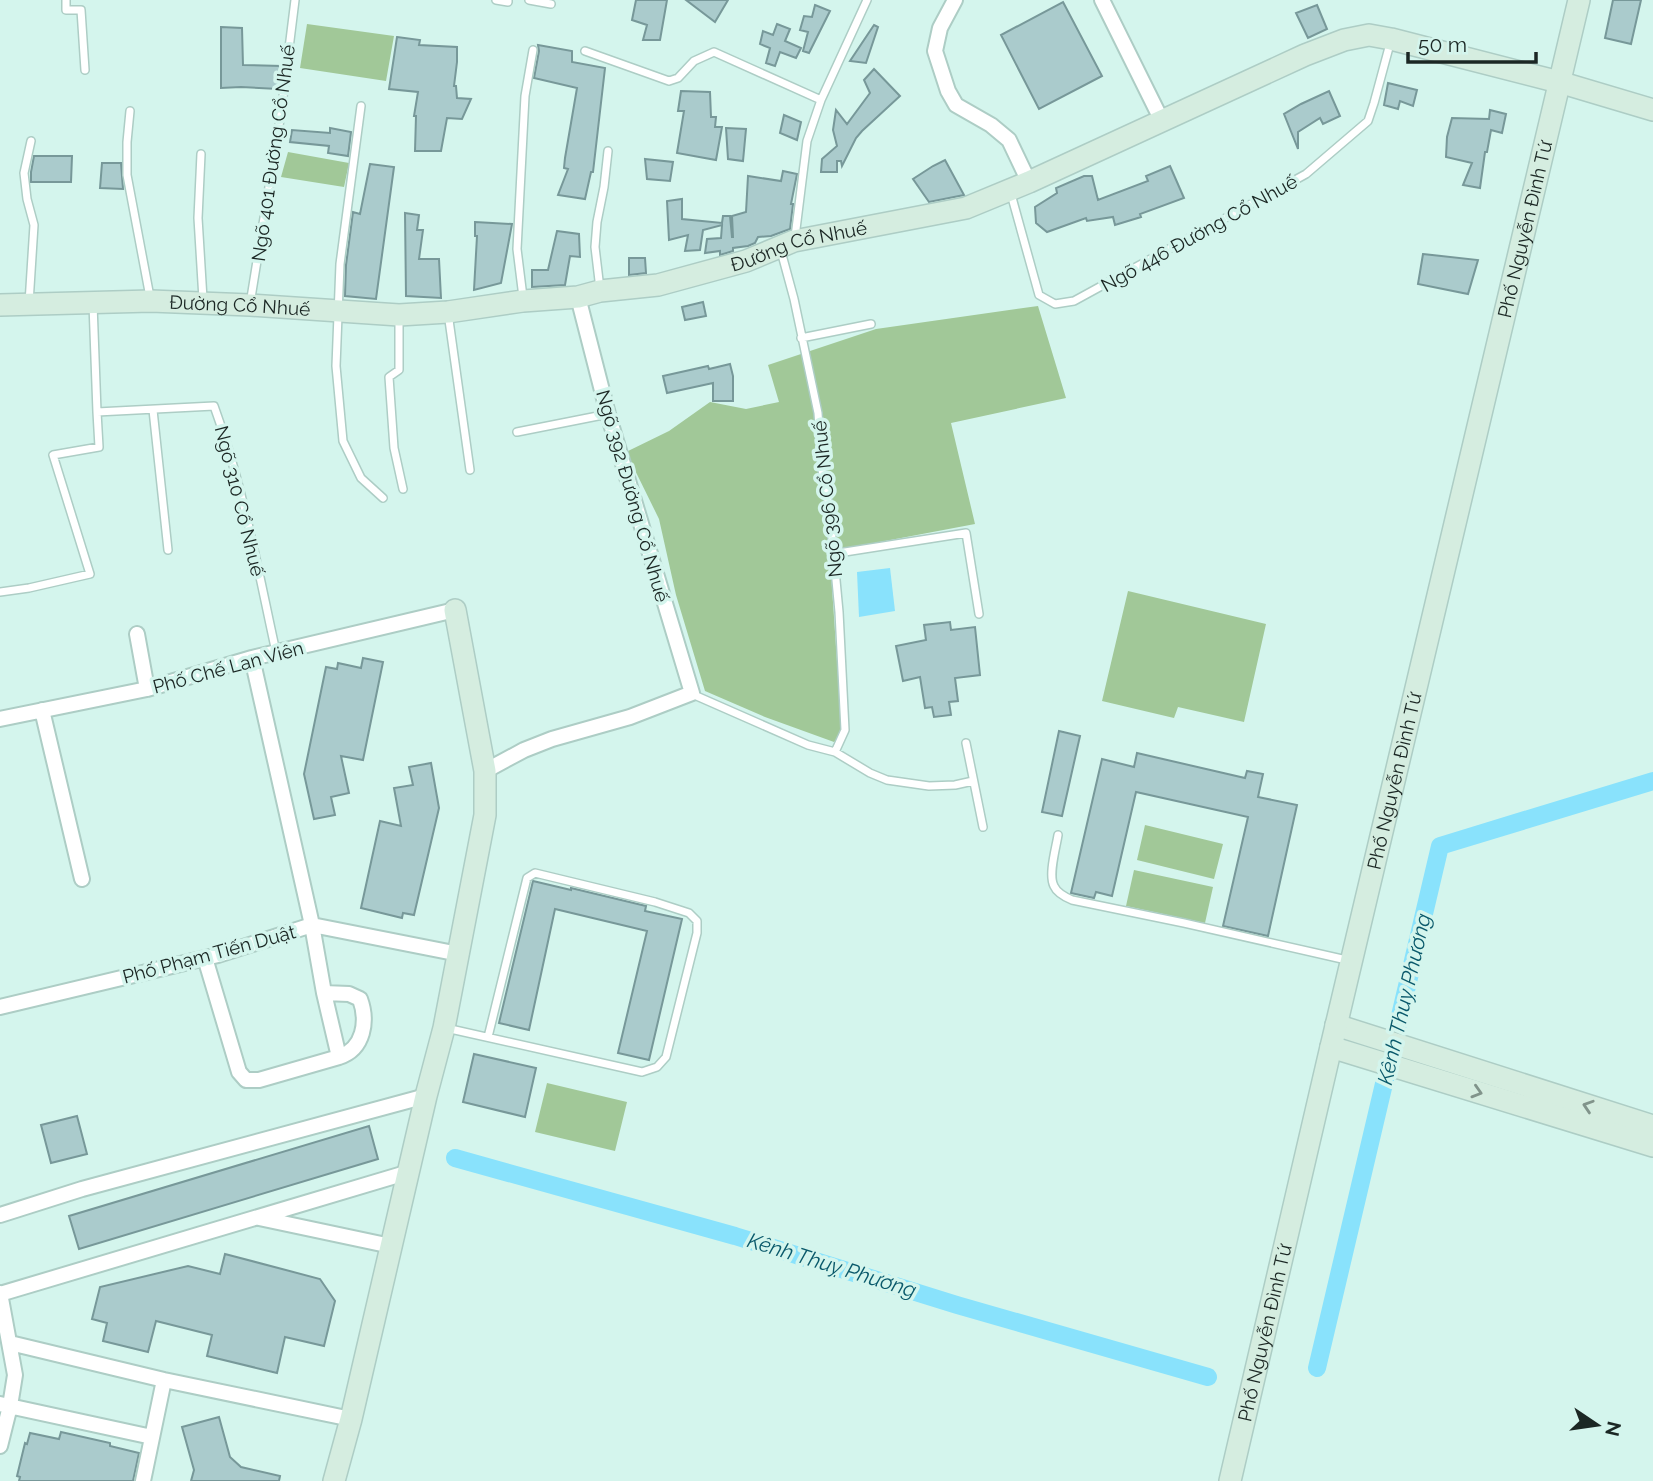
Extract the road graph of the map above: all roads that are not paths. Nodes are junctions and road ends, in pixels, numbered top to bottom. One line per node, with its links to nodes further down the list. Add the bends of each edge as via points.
1 (66, 0): 14 (lane, via 66,10 81,10)
2 (295, 0): 34 (lane, Ngõ 401 Đường Cổ Nhuế)
3 (496, 0): 4 (lane)
4 (508, 0)
5 (529, 0): 10 (lane)
6 (956, 0): 24 (street, via 940,28 935,51 948,91 956,105 1009,140)
7 (1579, 0): 15 (street, Phố Nguyễn Đình Tứ)
8 (865, 1): 16 (lane)
9 (1104, 1): 20 (street)
10 (551, 4)
11 (1391, 39): 15 (street, Đường Cổ Nhuế); 20 (street, Đường Cổ Nhuế, via 1369,35 1344,40); 24 (lane, Ngõ 446 Đường Cổ Nhuế, via 1368,121 1306,174 1074,301 1055,304 1039,295)
12 (533, 50): 29 (lane, via 525,96 517,249)
13 (585, 51): 16 (lane, via 669,81 714,52)
14 (85, 70)
15 (1559, 82): 18 (street, Đường Cổ Nhuế); 69 (street, Phố Nguyễn Đình Tứ)
16 (821, 100): 25 (lane, via 807,141)
17 (361, 106): 35 (lane, via 340,264)
18 (1653, 110)
19 (130, 111): 28 (lane, via 127,175)
20 (1162, 121): 24 (street, Đường Cổ Nhuế)
21 (31, 141): 30 (lane, via 24,173 34,225)
22 (608, 151): 26 (lane, via 595,247)
23 (201, 154): 32 (lane, via 198,218)
24 (1020, 186): 25 (street, Đường Cổ Nhuế, via 966,208)
25 (787, 244): 26 (street, Đường Cổ Nhuế, via 746,261 658,285); 39 (lane, Ngõ 396 Cổ Nhuế)
26 (600, 291): 27 (street, Đường Cổ Nhuế)
27 (578, 297): 29 (street, Đường Cổ Nhuế); 42 (street, Ngõ 392 Đường Cổ Nhuế)
28 (151, 301): 31 (street, Đường Cổ Nhuế); 32 (street, Đường Cổ Nhuế)
29 (523, 301): 36 (street, Đường Cổ Nhuế)
30 (29, 303): 31 (street, Đường Cổ Nhuế); 33 (street, Đường Cổ Nhuế)
31 (93, 303): 41 (lane)
32 (204, 303): 34 (street, Đường Cổ Nhuế)
33 (0, 305)
34 (250, 305): 35 (street, Đường Cổ Nhuế)
35 (339, 310): 37 (street, Đường Cổ Nhuế); 46 (lane, via 336,366 343,441 361,478)
36 (448, 312): 37 (street, Đường Cổ Nhuế); 44 (lane)
37 (399, 315): 45 (lane, via 399,370 389,377 394,448)
38 (871, 324): 39 (lane)
39 (801, 338): 48 (lane, Ngõ 396 Cổ Nhuế, via 818,413)
40 (153, 410): 41 (lane, Ngõ 310 Cổ Nhuế); 47 (lane); 53 (lane, Ngõ 310 Cổ Nhuế, via 214,406 226,438)
41 (97, 412): 49 (lane, via 99,447 53,455 90,574)
42 (608, 414): 43 (lane); 56 (street, Ngõ 392 Đường Cổ Nhuế)
43 (517, 432)
44 (470, 470)
45 (403, 489)
46 (383, 498)
47 (168, 551)
48 (832, 554): 51 (lane, via 966,533); 60 (lane, Ngõ 396 Cổ Nhuế, via 845,730)
49 (0, 592)
50 (455, 610): 53 (street, Phố Chế Lan Viên); 61 (street)
51 (979, 614)
52 (137, 634): 55 (street)
53 (276, 652): 54 (street, Phố Chế Lan Viên)
54 (252, 658): 55 (street, Phố Chế Lan Viên); 66 (street)
55 (147, 689): 57 (street, Phố Chế Lan Viên)
56 (692, 693): 60 (lane, via 808,745); 61 (street, via 552,739)
57 (42, 710): 58 (street, Phố Chế Lan Viên); 65 (street)
58 (0, 719)
59 (966, 743): 62 (lane)
60 (835, 752): 62 (lane, via 887,780 929,786)
61 (485, 771): 67 (street, via 485,815)
62 (973, 780): 63 (lane)
63 (983, 827)
64 (1058, 835): 69 (lane, via 1052,879 1054,888 1072,900)
65 (82, 879)
66 (312, 925): 67 (street, Phố Phạm Tiến Duật); 68 (street, Phố Phạm Tiến Duật); 70 (street)
67 (459, 954): 73 (street)
68 (205, 958): 71 (street, Phố Phạm Tiến Duật); 76 (street, via 239,1072 246,1080)
69 (1351, 961): 72 (street, Phố Nguyễn Đình Tứ)
70 (324, 993): 76 (street); 76 (street, via 349,994 360,999 364,1011 356,1047)
71 (0, 1007)
72 (1336, 1025): 75 (street, Phố Nguyễn Đình Tứ); 78 (street, one-way to 72)
73 (444, 1028): 74 (lane); 77 (street)
74 (488, 1037): 74 (lane, via 527,878 535,873 655,902 689,913 698,921 666,1057 657,1067 642,1072)
75 (1331, 1047): 79 (street, one-way to 79); 93 (street, Phố Nguyễn Đình Tứ)
76 (339, 1057)
77 (426, 1096): 80 (street); 81 (street, via 82,1188)
78 (1653, 1126)
79 (1653, 1146)
80 (409, 1172): 82 (street); 83 (street)
81 (0, 1215)
82 (257, 1218): 83 (street); 84 (street)
83 (391, 1246): 88 (street)
84 (0, 1294): 85 (street)
85 (10, 1343): 86 (street); 87 (street, via 15,1375)
86 (164, 1380): 88 (street); 89 (street)
87 (5, 1405): 89 (street); 90 (street)
88 (351, 1419): 92 (street)
89 (152, 1437): 91 (street)
90 (0, 1446)
91 (143, 1481)
92 (334, 1481)
93 (1230, 1481)

